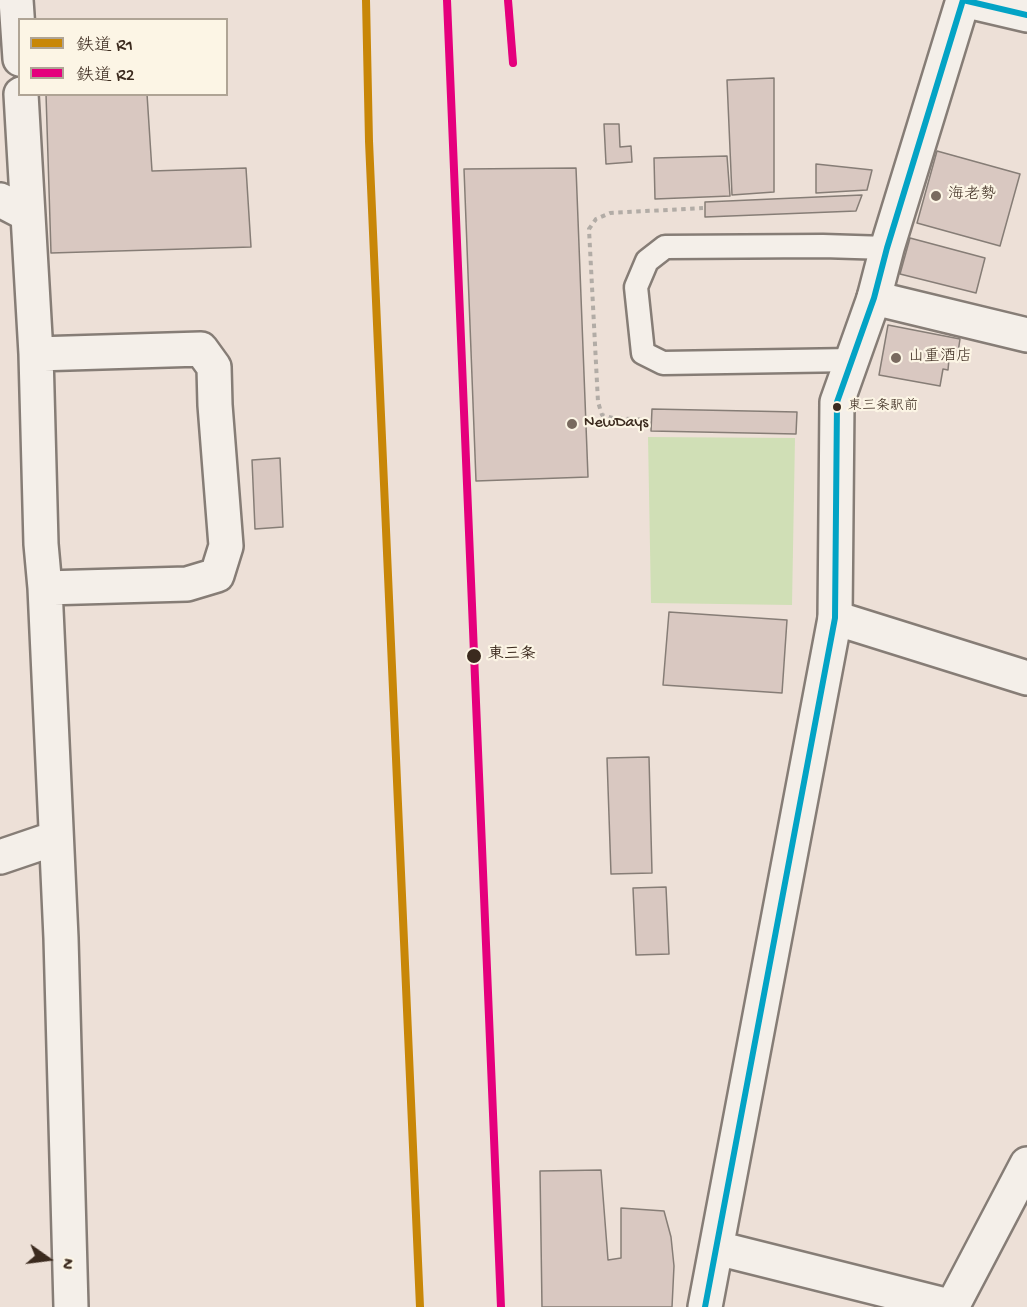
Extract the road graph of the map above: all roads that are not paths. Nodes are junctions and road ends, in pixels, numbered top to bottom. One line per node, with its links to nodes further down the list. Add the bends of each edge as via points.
1 (16, 0): 4 (street)
2 (963, 0): 3 (street); 7 (street)
3 (1027, 15)
4 (18, 30)
5 (21, 96): 6 (street)
6 (14, 207): 10 (street)
7 (887, 248): 8 (street); 11 (lane, via 665,247 648,261 636,287 643,353 663,363)
8 (874, 298): 9 (street); 11 (street)
9 (1027, 335)
10 (36, 354): 12 (street); 12 (street, via 201,349 214,367 226,546 217,575 187,584)
11 (852, 360): 13 (street, via 837,402)
12 (45, 588): 15 (street)
13 (835, 618): 14 (street); 18 (street)
14 (1027, 678)
15 (56, 838): 16 (street); 19 (street)
16 (0, 857)
17 (1027, 1164): 21 (street)
18 (717, 1248): 20 (street); 21 (street)
19 (71, 1307)
20 (705, 1307)
21 (952, 1307)

